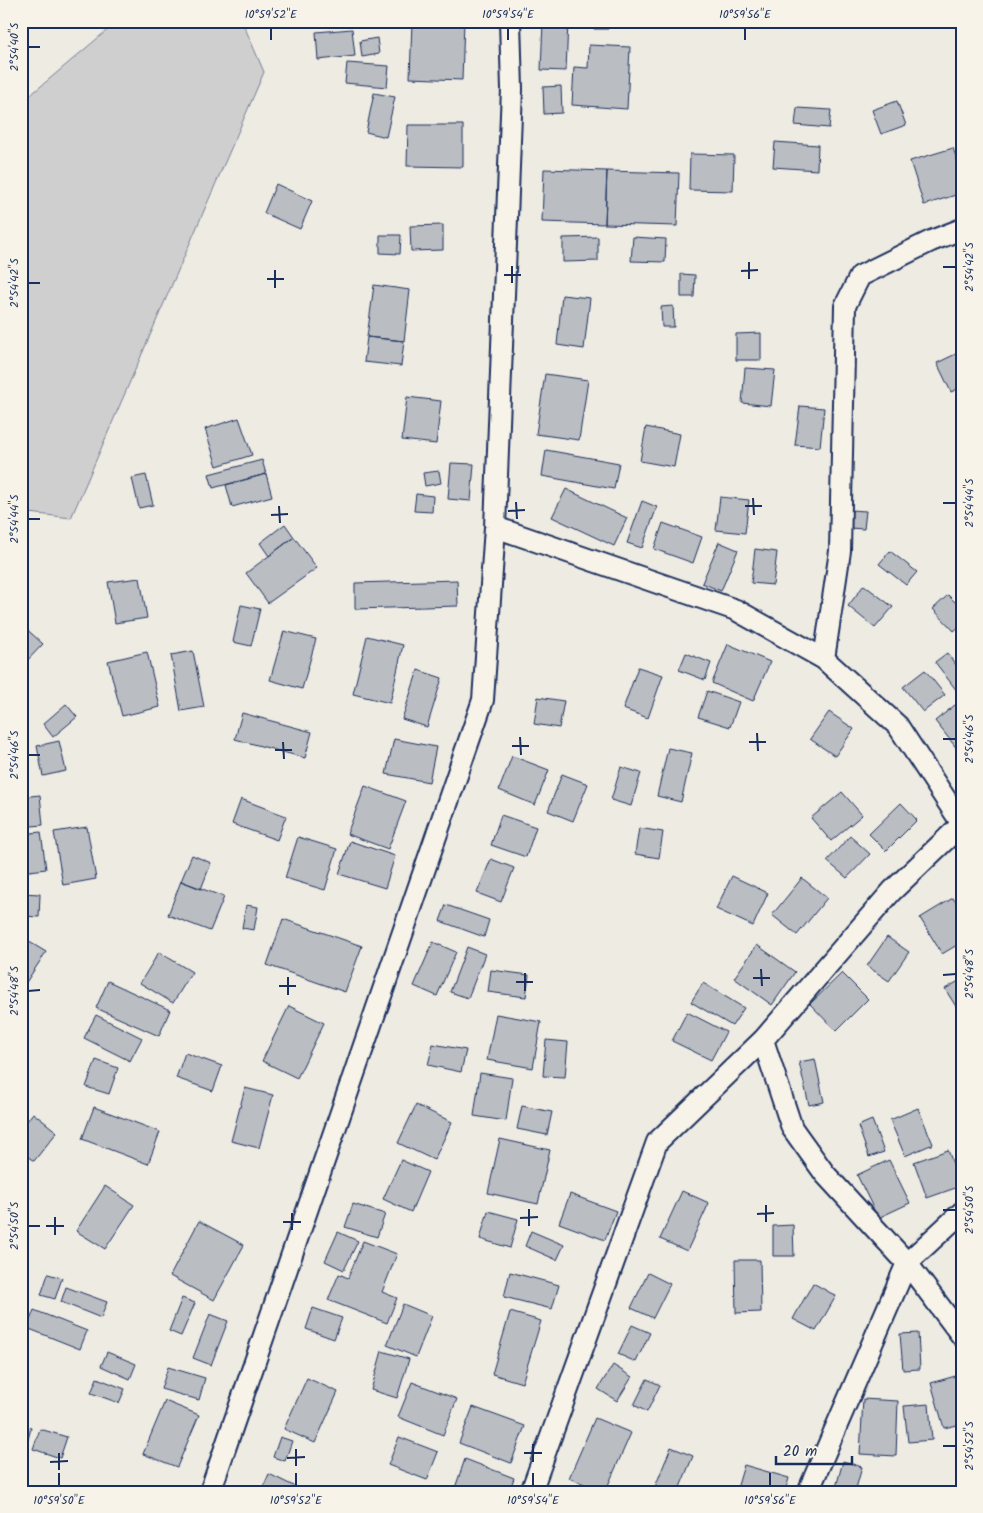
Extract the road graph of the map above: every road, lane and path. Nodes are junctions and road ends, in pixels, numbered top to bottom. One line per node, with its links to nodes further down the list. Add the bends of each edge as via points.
1 (510, 21): 3 (street, via 512,90)
2 (962, 229): 4 (street, via 860,276 845,306 840,551)
3 (495, 527): 4 (street, via 736,610); 10 (street, via 483,700)
4 (824, 659): 5 (street, via 898,726)
5 (962, 824): 6 (street, via 892,891)
6 (763, 1040): 8 (street, via 792,1128 825,1174); 11 (street, via 657,1142)
7 (962, 1212): 8 (street)
8 (908, 1263): 9 (street); 12 (street)
9 (962, 1336)
10 (210, 1492)
11 (531, 1492)
12 (808, 1492)

